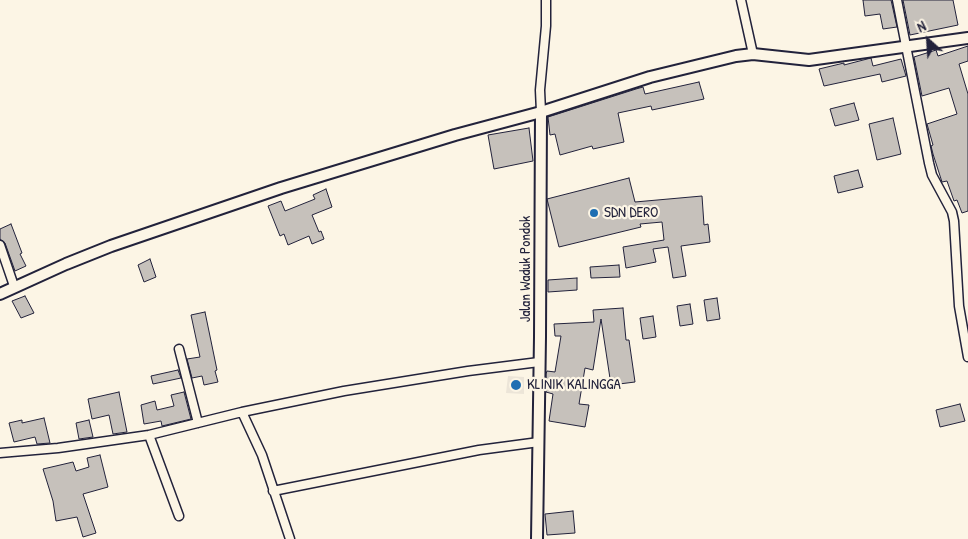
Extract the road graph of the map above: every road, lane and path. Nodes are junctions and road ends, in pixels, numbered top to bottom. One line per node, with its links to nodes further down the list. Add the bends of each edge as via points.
1 (546, 0): 7 (street, Jalan Waduk Pondok)
2 (741, 0): 6 (street)
3 (897, 0): 5 (street)
4 (968, 38): 5 (street)
5 (906, 48): 6 (street, via 809,60); 12 (street, via 932,175 954,221)
6 (753, 54): 7 (street, via 650,77)
7 (540, 112): 9 (street, via 282,188 111,246); 15 (street, Jalan Waduk Pondok)
8 (0, 246): 9 (street)
9 (14, 286): 10 (street)
10 (0, 294)
11 (968, 305): 12 (street)
12 (959, 306): 14 (street)
13 (179, 349): 17 (street)
14 (968, 357)
15 (539, 362): 16 (street, via 344,391); 19 (street, Jalan Waduk Pondok)
16 (242, 412): 17 (street); 21 (street, via 262,455)
17 (198, 423): 18 (street)
18 (149, 435): 20 (street); 22 (street)
19 (538, 442): 21 (street, via 479,450); 24 (street, Jalan Waduk Pondok)
20 (0, 453)
21 (273, 491): 23 (street)
22 (179, 516)
23 (290, 539)
24 (537, 539)

